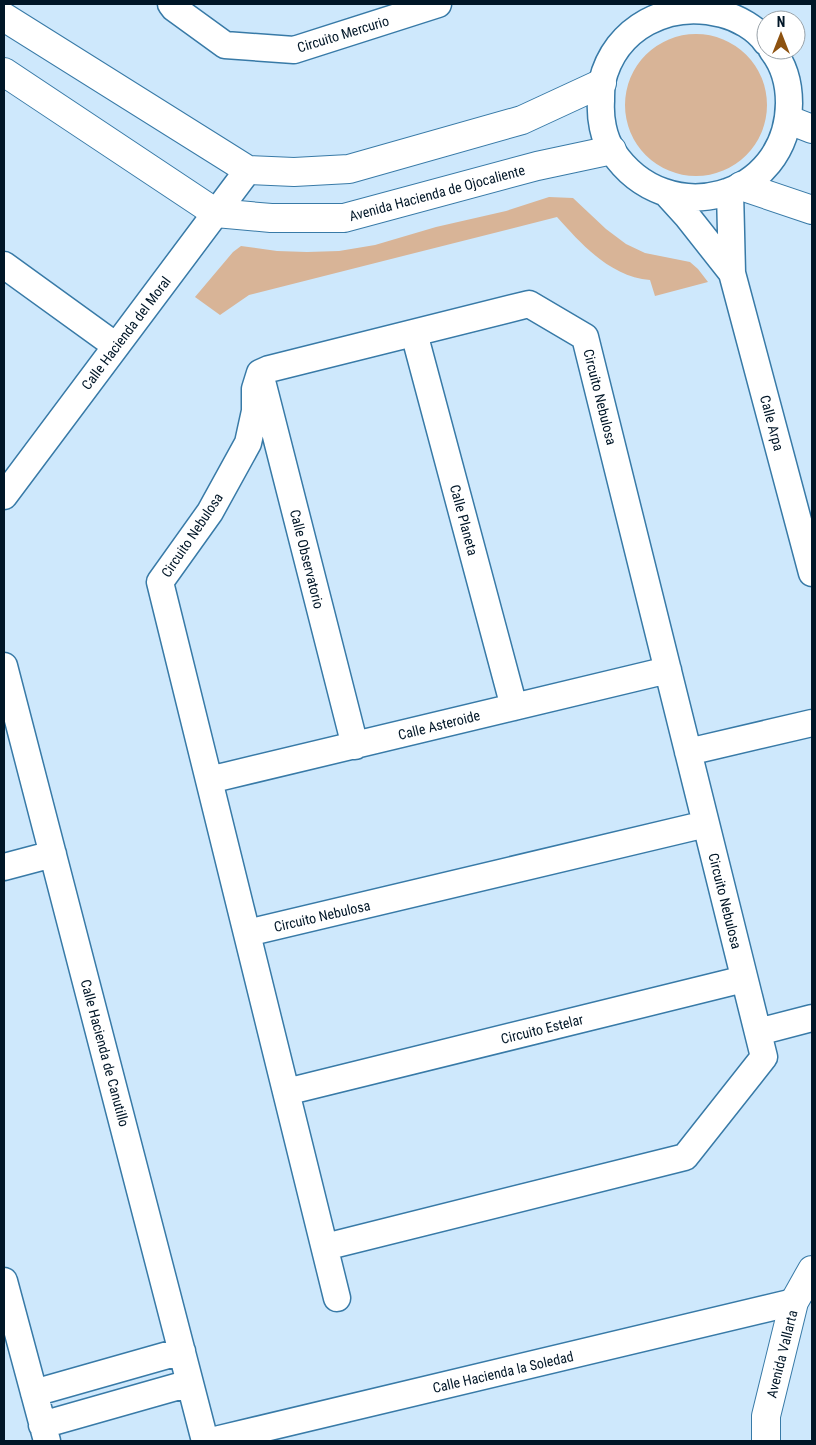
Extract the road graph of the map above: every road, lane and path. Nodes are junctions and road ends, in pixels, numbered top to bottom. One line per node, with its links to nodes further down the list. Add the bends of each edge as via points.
1 (171, 4): 2 (street, Circuito Mercurio, via 225,45 294,50)
2 (438, 4)
3 (673, 7): 5 (street, via 706,9 735,17); 8 (street, via 635,29 620,44)
4 (4, 17): 11 (street)
5 (756, 32)
6 (780, 60): 9 (street)
7 (4, 72): 15 (street, Avenida Hacienda de Ojocaliente)
8 (602, 83): 10 (street, via 600,118); 11 (street, via 522,120 349,169)
9 (800, 124): 12 (street, via 763,169)
10 (612, 150): 13 (street, via 626,169 645,184); 15 (street, Avenida Hacienda de Ojocaliente, via 537,166 344,218 271,218)
11 (248, 170): 15 (street, Calle Hacienda del Moral)
12 (736, 188): 13 (street, via 689,198); 14 (street); 17 (street, Calle Arpa)
13 (668, 194): 17 (street, Calle Arpa)
14 (812, 210)
15 (216, 212): 19 (street, Calle Hacienda del Moral)
16 (4, 265): 19 (street)
17 (732, 273): 22 (street, Calle Arpa)
18 (414, 333): 20 (street, Circuito Nebulosa); 24 (street, Circuito Nebulosa, via 529,304 585,337); 26 (street, Calle Planeta)
19 (116, 346): 21 (street, Calle Hacienda del Moral)
20 (260, 373): 28 (street, Calle Observatorio); 30 (street, Circuito Nebulosa, via 248,443 210,512 160,582)
21 (4, 496)
22 (812, 573)
23 (4, 666): 25 (street, Calle Hacienda de Canutillo)
24 (668, 670): 26 (street, Calle Asteroide); 29 (street, Circuito Nebulosa)
25 (9, 705): 32 (street, Calle Hacienda de Canutillo)
26 (514, 707): 28 (street, Calle Asteroide)
27 (812, 723): 29 (street)
28 (355, 746): 30 (street, Calle Asteroide)
29 (688, 752): 31 (street, Circuito Nebulosa)
30 (209, 780): 34 (street, Circuito Nebulosa)
31 (706, 824): 34 (street, Circuito Nebulosa); 35 (street, Circuito Nebulosa)
32 (53, 854): 33 (street); 44 (street, Calle Hacienda de Canutillo)
33 (4, 867)
34 (247, 933): 38 (street)
35 (744, 978): 37 (street); 38 (street, Circuito Estelar)
36 (812, 1018): 37 (street)
37 (758, 1032): 39 (street, via 764,1057 685,1157)
38 (286, 1092): 39 (street)
39 (325, 1247): 42 (street)
40 (812, 1270): 43 (street, Avenida Vallarta)
41 (4, 1282): 45 (street)
42 (337, 1298)
43 (794, 1302): 50 (street, Calle Hacienda la Soledad); 51 (street, Avenida Vallarta, via 766,1416)
44 (182, 1351): 46 (street, Calle Hacienda de Canutillo); 47 (street)
45 (14, 1352): 47 (street)
46 (190, 1383): 48 (street); 49 (street, Calle Hacienda de Canutillo)
47 (34, 1393): 48 (street)
48 (45, 1433)
49 (205, 1441)
50 (211, 1441)
51 (766, 1441)

